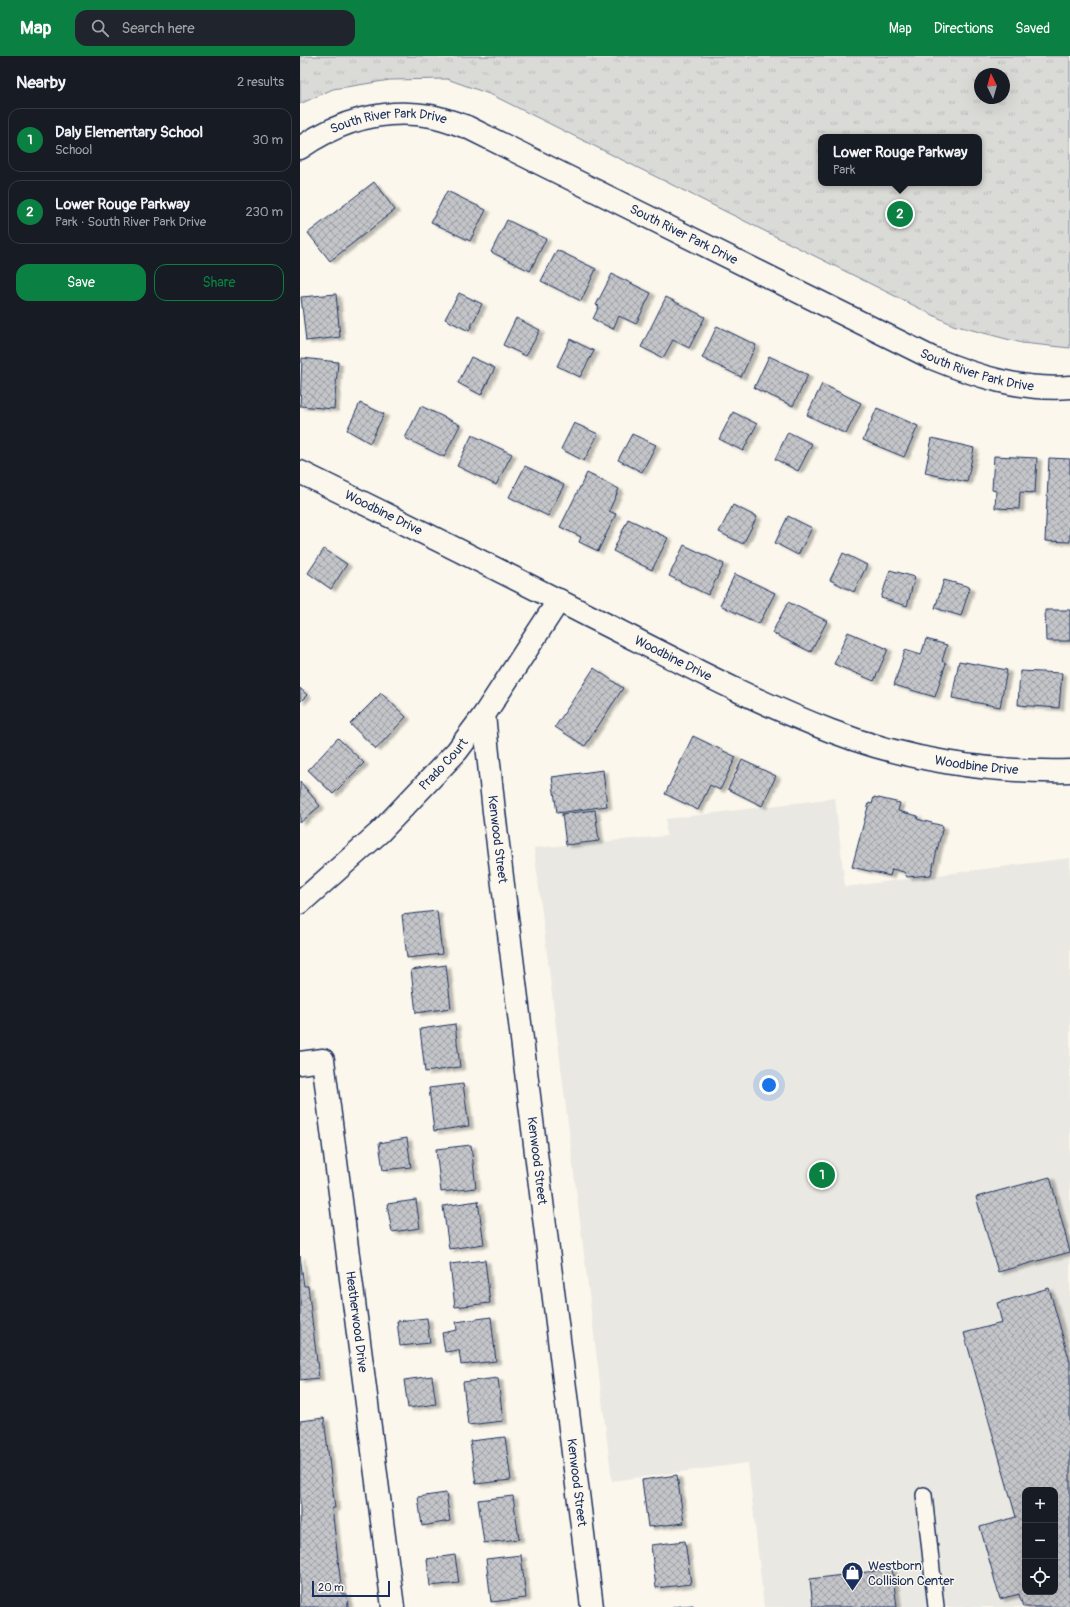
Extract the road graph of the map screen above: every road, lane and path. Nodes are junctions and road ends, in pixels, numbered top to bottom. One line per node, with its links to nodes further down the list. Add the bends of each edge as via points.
1 (300, 148): 2 (street, South River Park Drive, via 323,134 355,120 391,113 412,113 440,118 467,127 967,373 1013,384 1051,388)
2 (1070, 386)
3 (300, 472): 4 (street, Woodbine Drive)
4 (559, 600): 5 (street, Prado Court); 6 (street, Woodbine Drive, via 754,699 833,732 900,753 968,766 1038,772)
5 (484, 715): 7 (street, Prado Court, via 457,751 380,832); 11 (street, Kenwood Street)
6 (1070, 771)
7 (300, 903)
8 (300, 1063): 10 (street, Heatherwood Drive, via 323,1060)
9 (924, 1495): 12 (lane)
10 (393, 1607)
11 (592, 1607)
12 (936, 1607)

